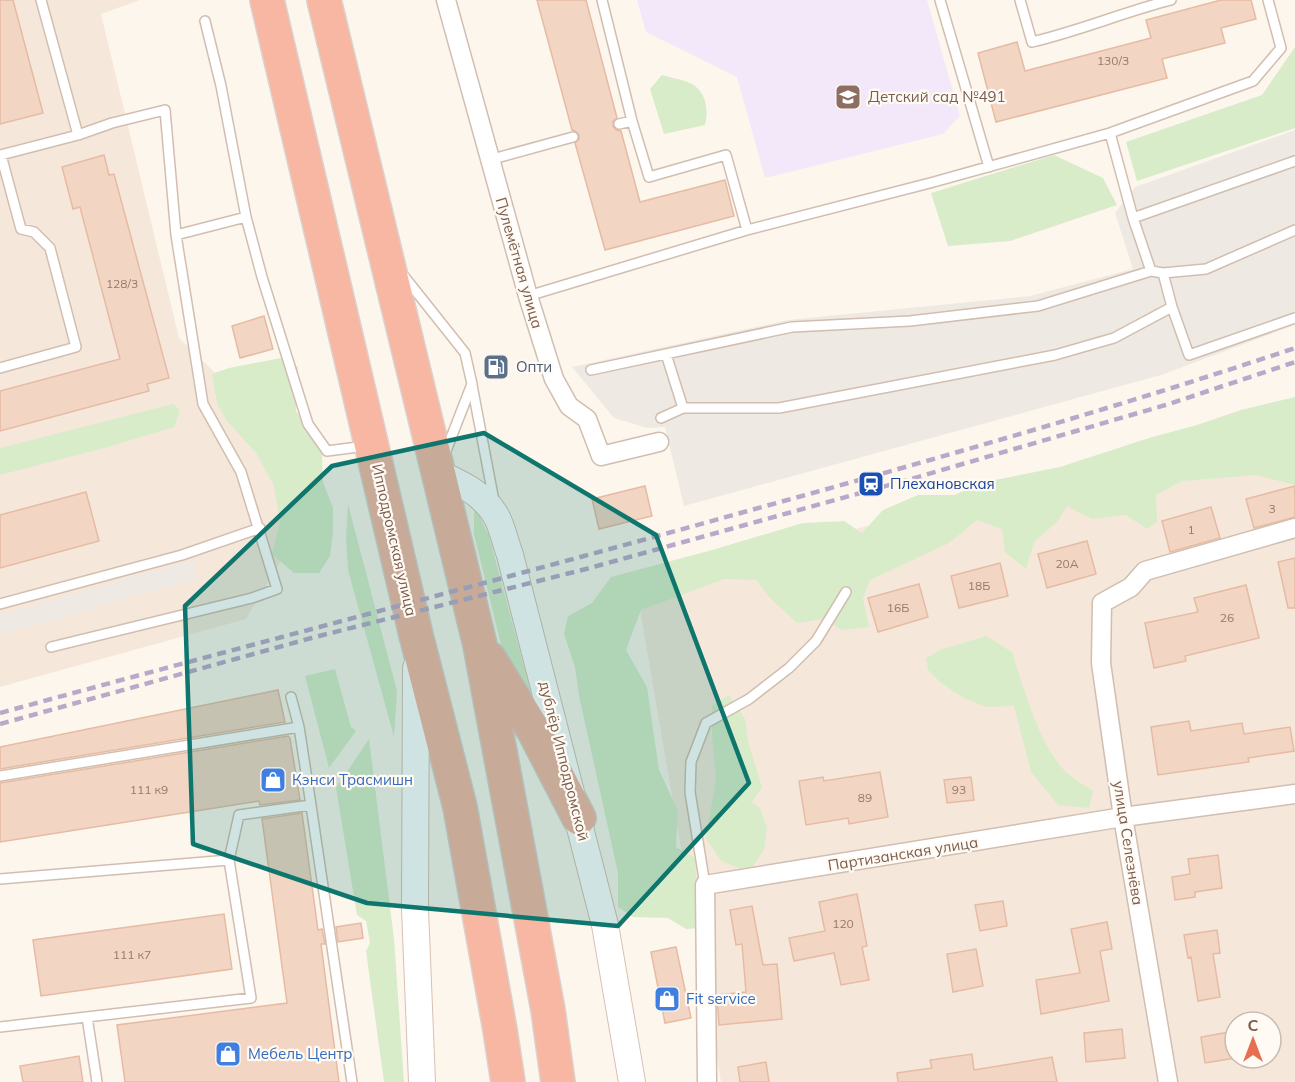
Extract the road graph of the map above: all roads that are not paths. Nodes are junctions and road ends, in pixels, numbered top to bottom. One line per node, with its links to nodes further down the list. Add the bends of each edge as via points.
1 (41, 0): 14 (lane)
2 (267, 0): 38 (highway, Ипподромская улица)
3 (324, 0): 25 (highway)
4 (446, 0): 17 (street, Пулемётная улица)
5 (602, 0): 11 (lane)
6 (940, 0): 19 (lane)
7 (1020, 0): 8 (lane, via 1032,42)
8 (1171, 0)
9 (1268, 0): 13 (lane, via 1281,48 1253,81)
10 (205, 21): 20 (lane)
11 (632, 121): 12 (lane); 22 (lane, via 649,177 726,155)
12 (619, 124)
13 (1110, 133): 19 (lane); 21 (lane)
14 (78, 135): 16 (lane); 24 (lane, via 165,110)
15 (573, 137): 17 (lane)
16 (1, 155): 32 (lane, via 21,229 34,232 50,248 76,347)
17 (489, 160): 28 (street, Пулемётная улица)
18 (1295, 161): 21 (lane)
19 (989, 167): 22 (lane)
20 (246, 217): 24 (lane); 38 (lane, via 258,278 308,424 327,451)
21 (1133, 218): 26 (lane)
22 (747, 230): 28 (lane)
23 (1295, 230): 27 (lane, via 1206,269)
24 (176, 235): 41 (lane, via 203,404 241,472)
25 (386, 253): 34 (lane, via 465,353); 39 (highway)
26 (1150, 271): 27 (lane); 31 (lane, via 1038,306 910,321 792,327)
27 (1163, 273): 29 (lane)
28 (528, 296): 37 (street, Пулемётная улица, via 555,379 569,406 587,419 601,456)
29 (1172, 307): 30 (lane, via 1190,355); 35 (lane, via 1114,338 1055,356 778,408)
30 (1295, 318)
31 (666, 354): 33 (lane); 35 (lane)
32 (0, 368)
33 (591, 370)
34 (472, 384): 39 (lane); 40 (lane)
35 (683, 408): 36 (lane)
36 (662, 418)
37 (659, 442)
38 (372, 445): 45 (highway, Ипподромская улица)
39 (438, 472): 40 (street, дублёр Ипподромской, via 468,487); 46 (highway)
40 (496, 516): 54 (street, дублёр Ипподромской)
41 (260, 528): 44 (lane, via 182,555); 47 (lane, via 277,589)
42 (1295, 528): 53 (street, улица Селезнёва, via 1145,570 1131,587 1102,603 1101,663)
43 (846, 592): 57 (lane, via 816,641 796,661 749,699 706,723 691,762 690,792)
44 (0, 604)
45 (416, 635): 62 (street, via 415,909); 63 (highway, Ипподромская улица, via 460,807)
46 (480, 645): 54 (highway, via 534,730); 64 (highway)
47 (51, 647)
48 (291, 698): 49 (lane)
49 (299, 727): 50 (lane); 52 (lane)
50 (0, 776)
51 (1295, 794): 53 (street, Партизанская улица)
52 (311, 805): 55 (lane, via 239,815); 61 (lane)
53 (1123, 817): 57 (street, Партизанская улица); 67 (street, улица Селезнёва)
54 (579, 818): 65 (street, дублёр Ипподромской, via 605,925)
55 (229, 860): 56 (lane); 58 (lane, via 251,998)
56 (0, 879)
57 (705, 885): 66 (street)
58 (87, 1017): 59 (lane); 60 (lane)
59 (0, 1027)
60 (97, 1082)
61 (352, 1082)
62 (422, 1082)
63 (508, 1082)
64 (558, 1082)
65 (632, 1082)
66 (707, 1082)
67 (1168, 1082)

